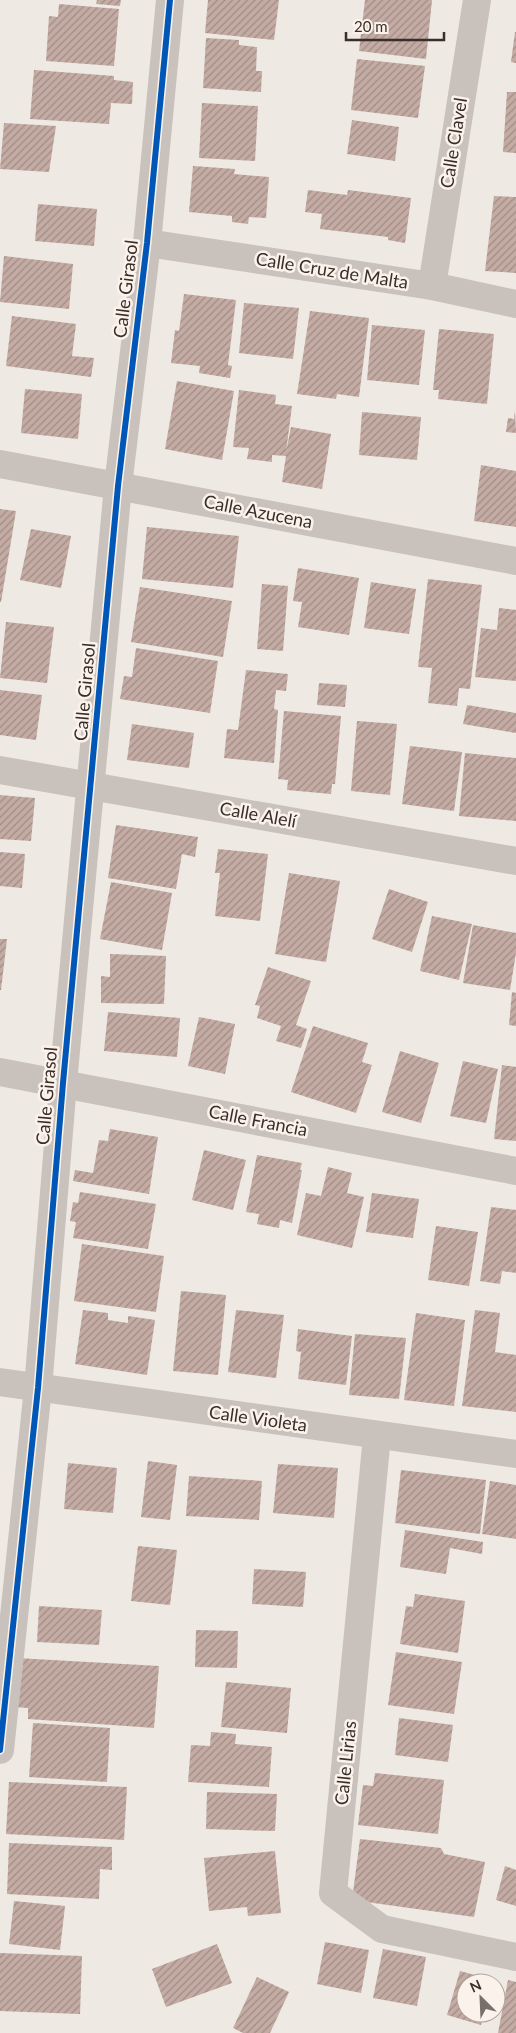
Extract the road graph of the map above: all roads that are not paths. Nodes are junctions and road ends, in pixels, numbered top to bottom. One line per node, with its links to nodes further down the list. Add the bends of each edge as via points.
1 (170, 0): 3 (street, Calle Girasol)
2 (477, 0): 4 (street, Calle Clavel)
3 (147, 243): 4 (street, Calle Cruz de Malta); 7 (street, Calle Girasol)
4 (432, 286): 5 (street, Calle Cruz de Malta)
5 (516, 304)
6 (0, 464): 7 (street, Calle Azucena)
7 (118, 486): 8 (street, Calle Azucena); 10 (street, Calle Girasol)
8 (516, 561)
9 (0, 770): 10 (street, Calle Alelí)
10 (92, 786): 11 (street, Calle Alelí); 13 (street, Calle Girasol)
11 (516, 861)
12 (0, 1072): 13 (street, Calle Francia)
13 (63, 1084): 14 (street, Calle Francia); 16 (street, Calle Girasol)
14 (516, 1171)
15 (0, 1382): 16 (street, Calle Violeta)
16 (38, 1388): 17 (street, Calle Violeta); 19 (street, Calle Girasol)
17 (377, 1436): 18 (street, Calle Violeta); 20 (street, Calle Lirias, via 333,1894 382,1929)
18 (516, 1454)
19 (0, 1750)
20 (516, 1957)

